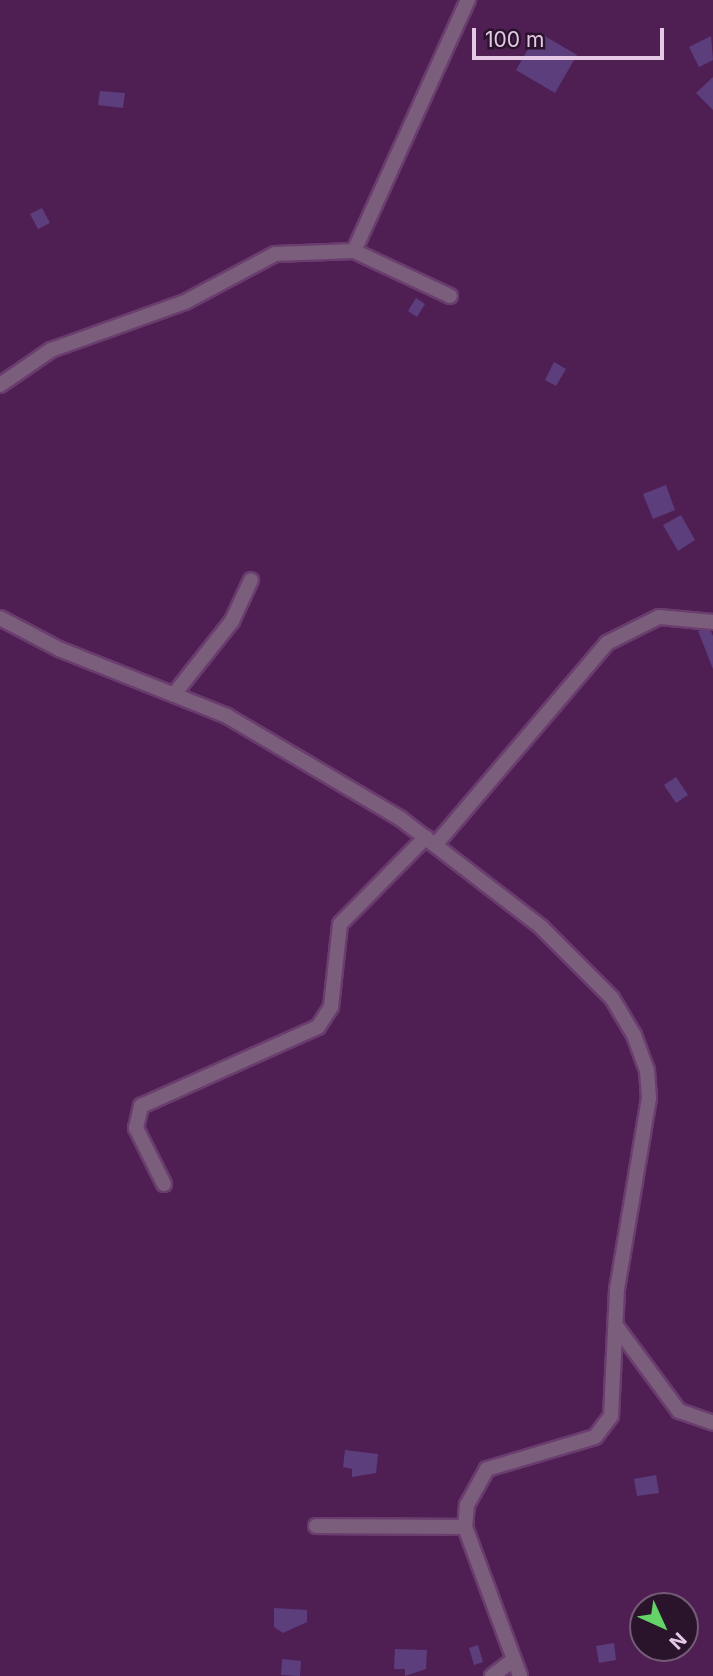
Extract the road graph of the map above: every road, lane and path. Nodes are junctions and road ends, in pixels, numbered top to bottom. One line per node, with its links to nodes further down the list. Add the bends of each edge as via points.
1 (468, 0): 2 (street)
2 (354, 251): 3 (street); 4 (street, via 275,254 186,302 51,350)
3 (450, 296)
4 (0, 385)
5 (251, 580): 8 (street, via 232,621)
6 (0, 618): 8 (street, via 59,649)
7 (713, 622): 9 (street, via 659,617 607,643)
8 (175, 693): 9 (street, via 227,716)
9 (431, 841): 10 (street, via 340,924 333,941 331,1007 317,1027 141,1106 136,1128); 11 (street, via 584,968 612,998 647,1070)
10 (164, 1184)
11 (616, 1326): 12 (street, via 679,1411); 14 (street, via 615,1398 603,1428 577,1445 487,1469 467,1505)
12 (713, 1423)
13 (316, 1526): 14 (street)
14 (465, 1527): 15 (street)
15 (513, 1660): 16 (street); 17 (street)
16 (492, 1676)
17 (520, 1676)

